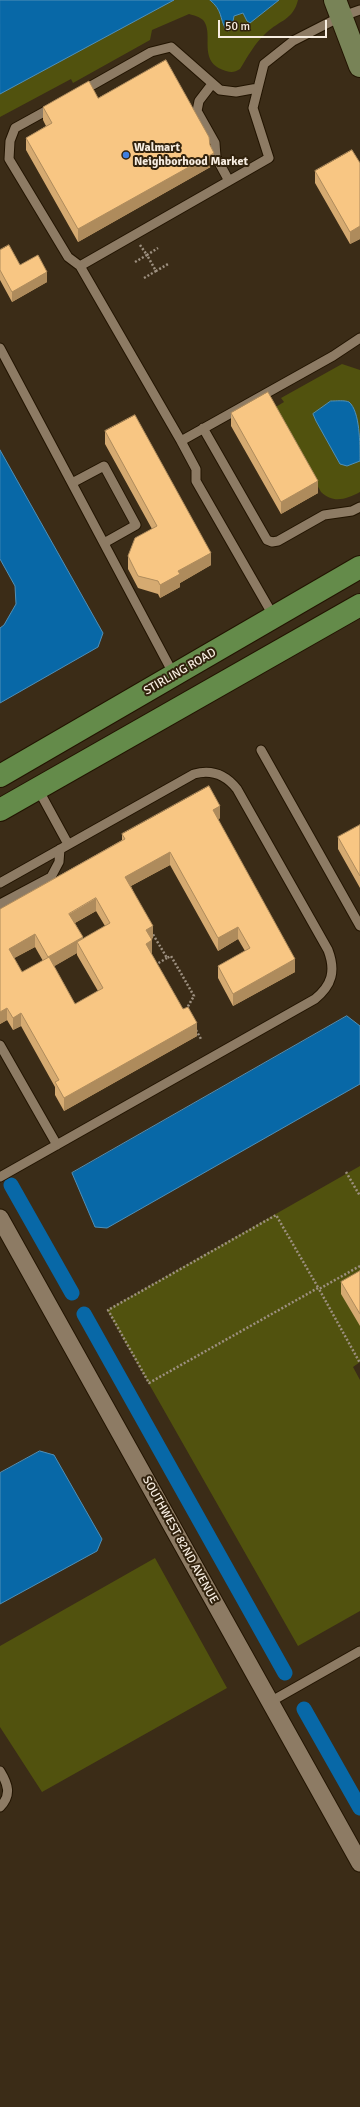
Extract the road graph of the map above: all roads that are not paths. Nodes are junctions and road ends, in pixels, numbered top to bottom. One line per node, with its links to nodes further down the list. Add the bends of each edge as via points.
1 (345, 9): 2 (main road); 4 (lane, via 293,41 264,64)
2 (360, 66)
3 (212, 84): 4 (lane, via 220,90 236,92); 5 (lane, via 171,48 151,52); 7 (lane, via 199,101 197,111 215,143 216,158)
4 (258, 88): 7 (lane, via 253,108 269,158)
5 (76, 94)
6 (63, 102): 8 (lane, via 15,128 10,141 9,159 68,257)
7 (229, 181): 8 (lane)
8 (80, 266): 12 (lane)
9 (360, 338): 11 (lane, via 333,356)
10 (0, 348): 13 (lane)
11 (204, 428): 12 (lane); 14 (lane, via 267,540 278,541 324,515 352,511)
12 (181, 441): 18 (lane, via 196,469 196,481)
13 (72, 483): 15 (lane); 15 (lane, via 104,466 136,525)
14 (360, 507)
15 (104, 542): 19 (lane)
16 (360, 567): 18 (main road, STIRLING ROAD)
17 (360, 605): 20 (main road)
18 (274, 617): 19 (main road, STIRLING ROAD)
19 (174, 675): 20 (main road); 22 (main road, STIRLING ROAD)
20 (190, 702): 23 (main road)
21 (261, 750): 28 (lane)
22 (0, 776)
23 (38, 789): 24 (main road); 25 (lane)
24 (0, 810)
25 (64, 847): 26 (lane); 27 (lane, via 51,877); 30 (lane, via 194,774 207,772 224,776 237,789 328,950 333,968 328,985 315,999)
26 (0, 883)
27 (0, 904)
28 (360, 926)
29 (0, 1045): 30 (lane)
30 (57, 1145): 31 (lane)
31 (0, 1177)
32 (0, 1218): 34 (street, SOUTHWEST 82ND AVENUE)
33 (360, 1651): 34 (lane)
34 (270, 1702): 37 (street, SOUTHWEST 82ND AVENUE)
35 (0, 1771): 36 (lane, via 7,1782 8,1792 5,1802)
36 (0, 1807)
37 (360, 1863)

